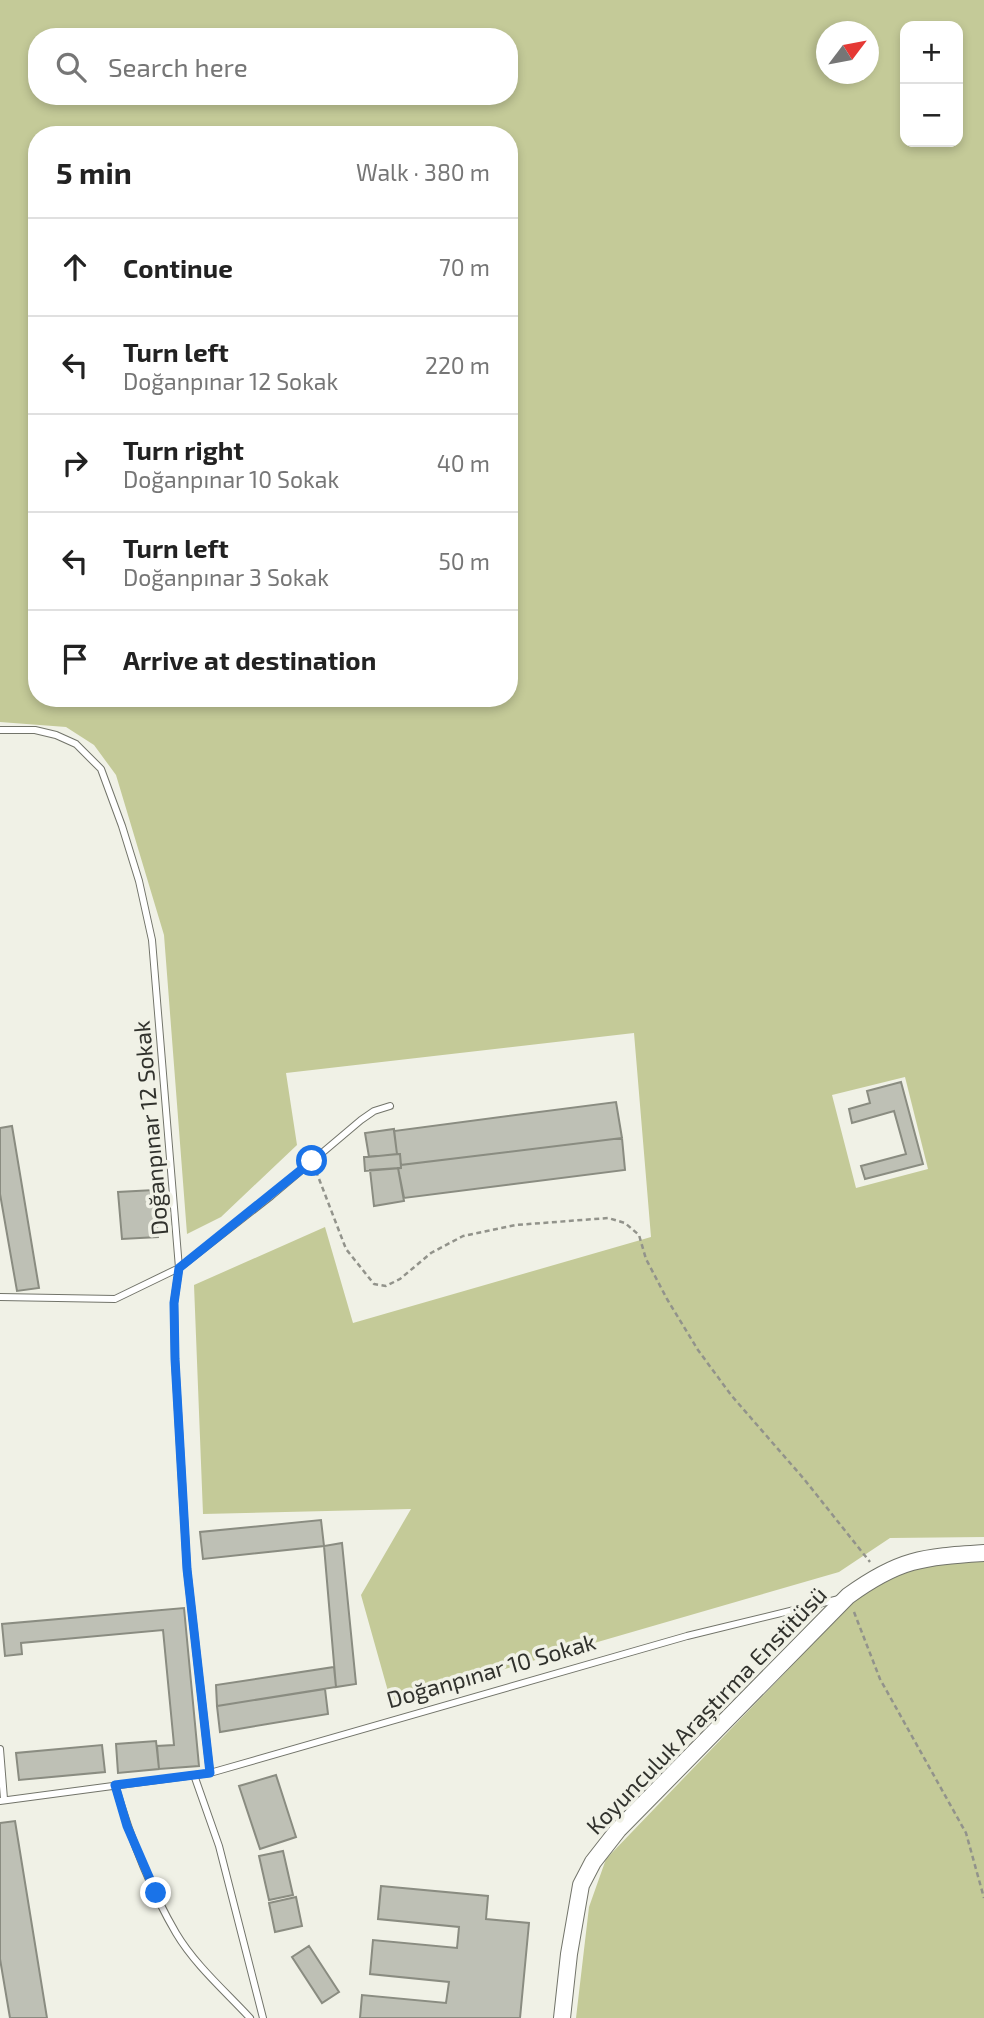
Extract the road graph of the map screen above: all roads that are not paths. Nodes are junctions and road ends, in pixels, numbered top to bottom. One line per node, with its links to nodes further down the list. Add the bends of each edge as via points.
1 (0, 730): 3 (lane, Doğanpınar 12 Sokak, via 35,730 76,744 101,769 122,826 152,940)
2 (390, 1106): 3 (lane, via 361,1120)
3 (179, 1268): 4 (lane, via 115,1299); 8 (lane, Doğanpınar 12 Sokak, via 175,1359 187,1569)
4 (0, 1297)
5 (984, 1553): 6 (street, Doğanpınar 10 Sokak, via 905,1563)
6 (848, 1596): 8 (lane, Doğanpınar 10 Sokak, via 687,1636); 14 (street, Koyunculuk Araştırma Enstitüsü, via 618,1829 593,1862 581,1885 576,1910)
7 (0, 1749): 11 (lane)
8 (210, 1773): 9 (lane, Doğanpınar 10 Sokak)
9 (194, 1775): 10 (lane, Doğanpınar 10 Sokak); 13 (lane, via 219,1846)
10 (115, 1785): 11 (lane, Doğanpınar 10 Sokak); 12 (lane, via 127,1826 177,1934)
11 (2, 1800)
12 (250, 2018)
13 (263, 2018)
14 (562, 2018)

